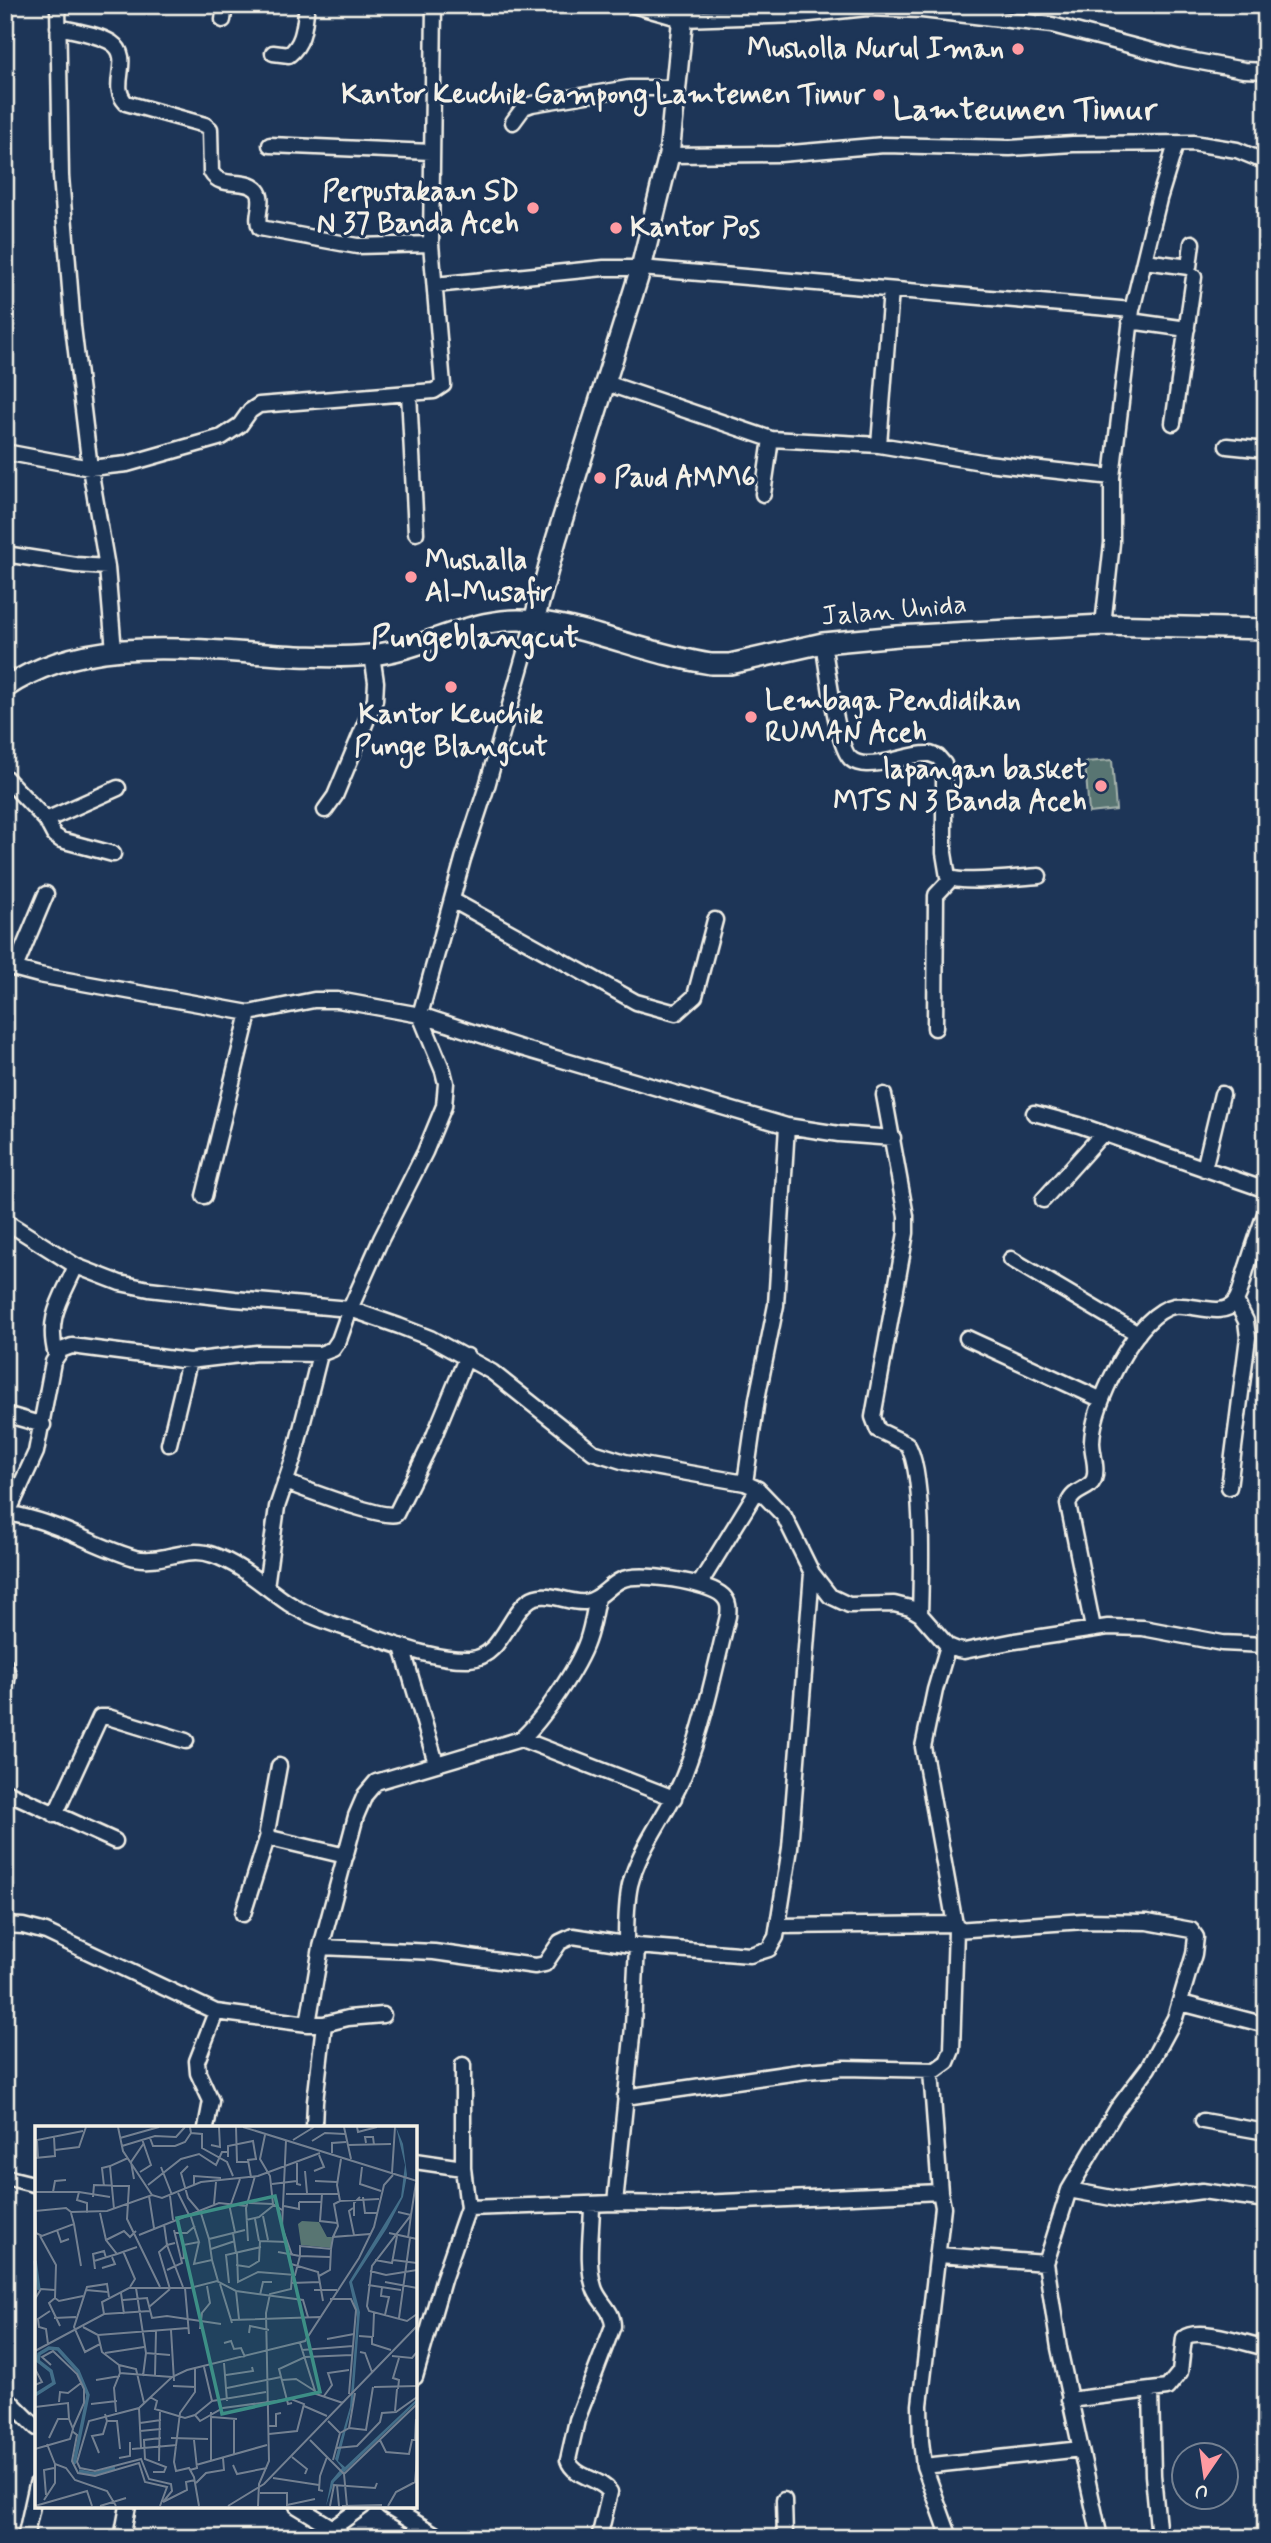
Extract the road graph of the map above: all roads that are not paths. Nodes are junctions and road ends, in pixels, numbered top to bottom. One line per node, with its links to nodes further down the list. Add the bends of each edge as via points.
1 (58, 5): 8 (street)
2 (307, 5): 9 (street, via 297,48 289,55)
3 (434, 5): 15 (street)
4 (554, 5): 5 (street)
5 (571, 5)
6 (633, 5): 7 (street)
7 (683, 12): 10 (street, via 800,15 867,8 922,10 1052,25 1205,64); 11 (street)
8 (58, 27): 19 (street, via 98,37 118,48 122,56 120,95 126,103 210,129 214,178 257,190 260,228 356,246); 35 (street, via 61,176)
9 (273, 53)
10 (1266, 71)
11 (675, 88): 12 (street, via 629,88 532,104); 16 (street)
12 (513, 122)
13 (1176, 144): 16 (street, via 884,145 780,154); 17 (street, via 1219,146); 20 (street)
14 (270, 145): 15 (street)
15 (431, 152): 19 (street)
16 (669, 155): 21 (street)
17 (1266, 162)
18 (1192, 243): 20 (street, via 1188,267)
19 (431, 244): 23 (street)
20 (1145, 261): 25 (street)
21 (641, 268): 23 (street); 24 (street); 27 (street)
22 (1194, 277): 26 (street)
23 (435, 285): 28 (street, via 443,385 434,391)
24 (891, 290): 25 (street); 31 (street)
25 (1131, 316): 26 (street); 36 (street)
26 (1187, 329): 29 (street)
27 (606, 383): 30 (street); 41 (street)
28 (409, 393): 35 (street, via 266,404 250,411 222,437 127,464); 38 (street)
29 (1173, 423)
30 (771, 439): 31 (street); 37 (street)
31 (878, 446): 36 (street)
32 (1227, 446): 33 (street)
33 (1266, 450)
34 (5, 452): 35 (street)
35 (90, 468): 40 (street)
36 (1112, 477): 42 (street, via 1112,543)
37 (763, 494)
38 (416, 533)
39 (5, 554): 40 (street)
40 (107, 567): 45 (street)
41 (534, 621): 44 (street, Jalan Unida, via 710,664 730,664); 46 (street, Jalan Unida, via 486,622); 56 (street)
42 (1103, 625): 43 (street, Jalan Unida); 44 (street, Jalan Unida)
43 (1266, 629)
44 (823, 643): 54 (street, via 836,717 851,760 876,764 930,754 944,764 944,853 946,874)
45 (114, 650): 46 (street, Jalan Unida, via 292,657); 47 (street, Jalan Unida, via 42,668)
46 (372, 655): 50 (street, via 375,700)
47 (5, 688)
48 (5, 776): 51 (street)
49 (118, 788): 51 (street)
50 (325, 810)
51 (46, 820): 52 (street, via 61,840)
52 (113, 854)
53 (1039, 876): 54 (street)
54 (951, 879): 61 (street, via 936,895)
55 (46, 894): 58 (street)
56 (452, 900): 57 (street, via 636,1002 676,1013 695,996); 60 (street)
57 (715, 920)
58 (10, 967): 59 (street)
59 (249, 1013): 60 (street, via 338,1000); 70 (street)
60 (420, 1015): 65 (street); 77 (street, via 443,1071 444,1106)
61 (935, 1028)
62 (1222, 1094): 68 (street)
63 (884, 1095): 67 (street)
64 (1034, 1113): 66 (street)
65 (787, 1126): 67 (street); 89 (street, via 776,1305 757,1399)
66 (1103, 1133): 68 (street); 71 (street)
67 (893, 1138): 96 (street, via 906,1233 873,1417 878,1430 907,1444 913,1459 920,1520)
68 (1203, 1169): 69 (street)
69 (1266, 1190)
70 (204, 1196)
71 (1043, 1200)
72 (1266, 1212): 76 (street)
73 (5, 1221): 75 (street)
74 (1011, 1259): 78 (street)
75 (76, 1266): 77 (street, via 149,1289); 80 (street, via 51,1329)
76 (1236, 1301): 78 (street, via 1222,1310 1174,1306); 90 (street, via 1248,1337)
77 (350, 1309): 81 (street, via 333,1349); 82 (street)
78 (1138, 1334): 84 (street)
79 (967, 1338): 84 (street)
80 (56, 1354): 83 (street, via 72,1346); 86 (street)
81 (320, 1354): 83 (street, via 257,1353); 88 (street)
82 (467, 1356): 88 (street, via 396,1514 374,1512); 89 (street, via 593,1452)
83 (189, 1361): 87 (street)
84 (1100, 1399): 97 (street, via 1092,1443 1093,1480 1075,1492 1068,1504)
85 (5, 1414): 86 (street)
86 (43, 1425): 91 (street, via 36,1452)
87 (169, 1444)
88 (285, 1482): 94 (street, via 274,1520)
89 (752, 1486): 92 (street, via 784,1516); 93 (street)
90 (1229, 1487)
91 (7, 1513): 94 (street, via 50,1524 136,1558 204,1552 239,1566)
92 (812, 1573): 96 (street, via 830,1596 842,1603 894,1604); 115 (street, via 791,1835)
93 (699, 1585): 95 (street, via 643,1576 621,1580); 108 (street, via 722,1595 728,1616 700,1729)
94 (266, 1587): 100 (street, via 317,1618)
95 (597, 1598): 100 (street, via 579,1602 544,1596 532,1599 506,1633 473,1659); 103 (street, via 580,1656)
96 (920, 1614): 99 (street)
97 (1093, 1628): 98 (street, via 1143,1628 1222,1643); 99 (street, via 964,1651)
98 (1266, 1645)
99 (948, 1646): 116 (street, via 923,1747)
100 (402, 1647): 105 (street)
101 (5, 1665): 102 (street)
102 (5, 1695)
103 (521, 1740): 105 (street); 108 (street)
104 (186, 1741): 109 (street, via 100,1717)
105 (436, 1763): 112 (street, via 376,1782 360,1805)
106 (279, 1766): 110 (street)
107 (5, 1791): 109 (street)
108 (674, 1798): 117 (street, via 646,1846 630,1886)
109 (55, 1815): 111 (street)
110 (268, 1835): 112 (street); 113 (street)
111 (114, 1840)
112 (346, 1856): 118 (street)
113 (243, 1914)
114 (5, 1925): 120 (street, via 46,1932)
115 (778, 1926): 116 (street); 117 (street, via 769,1950 756,1955)
116 (955, 1927): 119 (street, via 1084,1921 1187,1928 1196,1940); 126 (street, via 952,2050 947,2062)
117 (631, 1945): 118 (street, via 568,1937 539,1966 434,1952); 127 (street, via 633,2027)
118 (321, 1947): 122 (street)
119 (1181, 2003): 124 (street); 136 (street, via 1148,2068 1117,2109)
120 (216, 2012): 122 (street); 129 (street, via 197,2060 211,2101)
121 (383, 2015): 123 (street)
122 (308, 2024): 123 (street)
123 (324, 2024): 130 (street)
124 (1266, 2025)
125 (463, 2065): 133 (street)
126 (931, 2071): 127 (street, via 806,2071); 137 (street)
127 (625, 2097): 139 (street)
128 (1203, 2121): 131 (street)
129 (206, 2126)
130 (314, 2126)
131 (1266, 2132)
132 (416, 2161): 133 (street)
133 (463, 2168): 141 (street)
134 (5, 2178): 135 (street)
135 (35, 2185)
136 (1069, 2190): 138 (street, via 1128,2201 1202,2191); 143 (street)
137 (940, 2192): 139 (street); 142 (street)
138 (1266, 2200)
139 (615, 2203): 140 (street)
140 (593, 2204): 141 (street); 163 (street, via 591,2274 597,2295 612,2316 612,2326 577,2420 568,2460 574,2470 610,2492)
141 (468, 2208): 144 (street)
142 (939, 2255): 143 (street); 152 (street, via 920,2405)
143 (1046, 2263): 149 (street)
144 (421, 2327): 146 (street)
145 (1266, 2348): 147 (street, via 1190,2333 1184,2338 1177,2379 1167,2388)
146 (416, 2369)
147 (1151, 2391): 149 (street); 167 (street)
148 (5, 2396): 150 (street)
149 (1069, 2400): 151 (street)
150 (35, 2426)
151 (1081, 2449): 152 (street); 166 (street)
152 (924, 2466): 165 (street)
153 (35, 2492): 161 (street)
154 (784, 2500): 164 (street)
155 (128, 2508): 162 (street)
156 (300, 2508): 159 (street)
157 (361, 2508): 159 (street)
158 (391, 2508): 160 (street)
159 (331, 2533)
160 (440, 2537)
161 (24, 2538)
162 (122, 2538)
163 (599, 2538)
164 (785, 2538)
165 (950, 2538)
166 (1100, 2538)
167 (1159, 2538)

